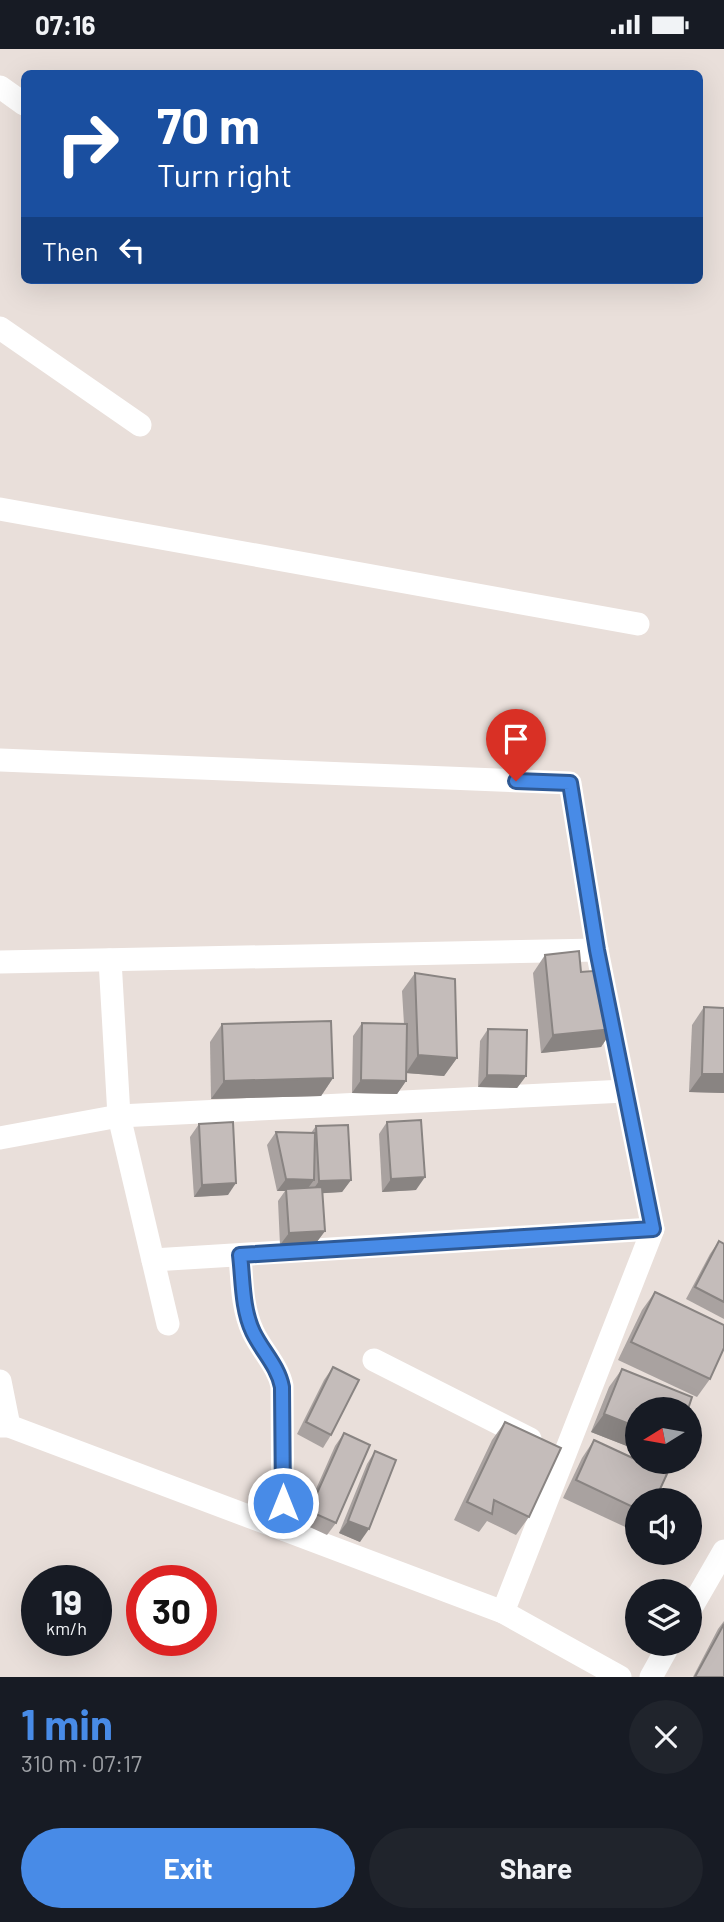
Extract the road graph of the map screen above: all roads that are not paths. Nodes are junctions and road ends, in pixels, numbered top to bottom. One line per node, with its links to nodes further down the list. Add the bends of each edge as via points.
1 (0, 87): 2 (street)
2 (21, 102)
3 (0, 328): 4 (street)
4 (140, 425)
5 (0, 509): 6 (street)
6 (638, 624)
7 (0, 760): 8 (street, via 570,783)
8 (597, 950): 9 (street); 11 (street)
9 (110, 960): 10 (street); 12 (street)
10 (0, 962)
11 (625, 1091): 12 (street); 14 (street)
12 (119, 1115): 13 (street); 16 (street)
13 (0, 1138)
14 (653, 1229): 15 (street); 21 (street)
15 (240, 1255): 16 (street); 22 (street, via 247,1315 282,1387)
16 (153, 1260): 17 (street)
17 (168, 1324)
18 (374, 1360): 21 (street)
19 (0, 1381): 20 (street)
20 (5, 1426): 22 (street)
21 (564, 1456): 25 (street)
22 (283, 1529): 25 (street)
23 (724, 1551): 24 (street)
24 (702, 1590)
25 (503, 1612): 27 (street)
26 (663, 1656): 28 (street)
27 (620, 1677)
28 (651, 1677)

